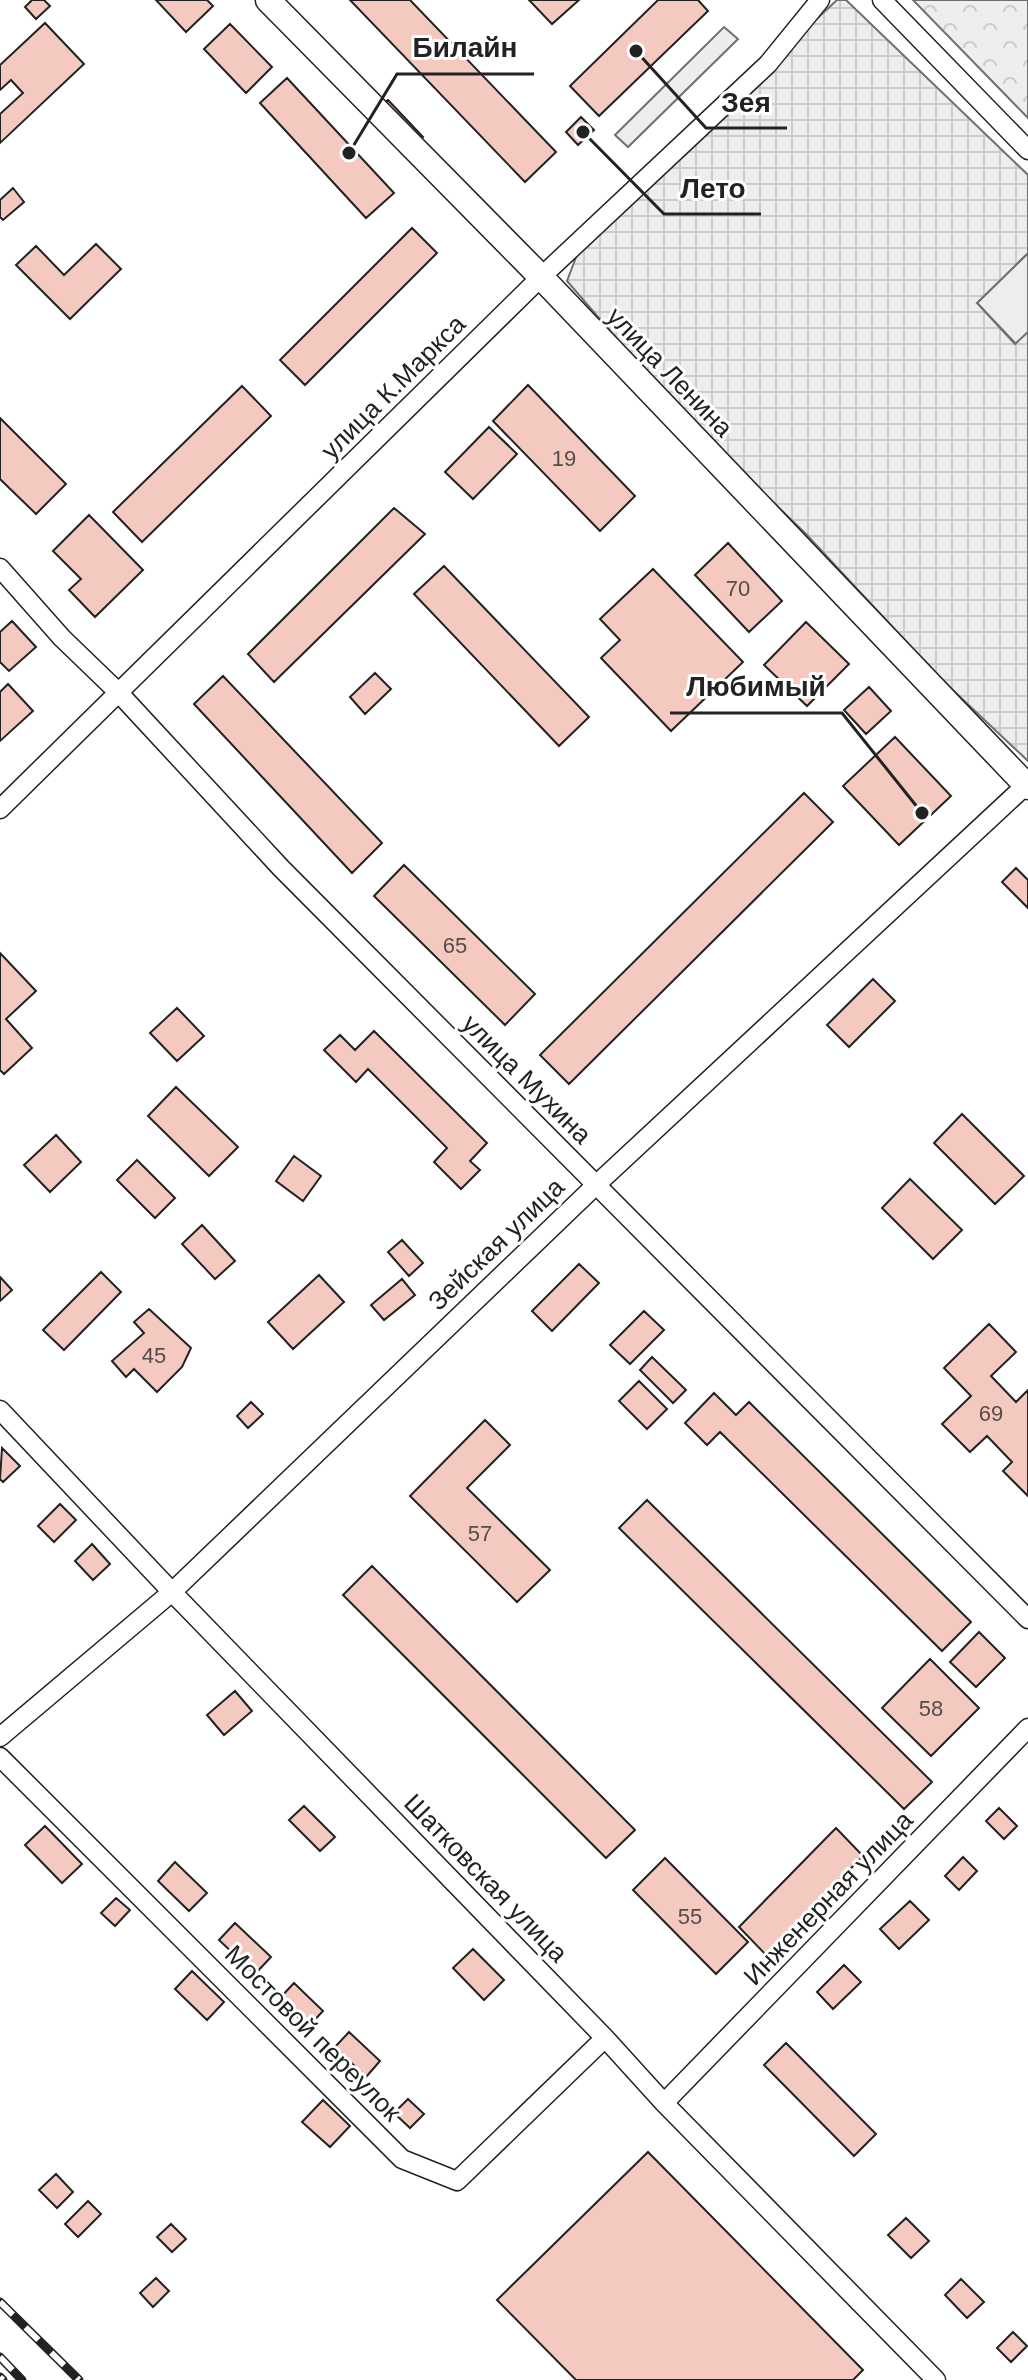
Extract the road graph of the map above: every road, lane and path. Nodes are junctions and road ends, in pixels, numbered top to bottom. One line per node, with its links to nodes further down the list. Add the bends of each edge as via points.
1 (268, 0): 5 (main road, улица Ленина)
2 (820, 0): 5 (street, улица К.Маркса, via 768,64)
3 (882, 0): 4 (street)
4 (1028, 150)
5 (541, 277): 7 (street, улица К.Маркса); 8 (main road, улица Ленина)
6 (0, 568): 7 (street, улица Мухина)
7 (118, 692): 9 (street, улица К.Маркса); 10 (street, улица Мухина, via 281,868)
8 (1027, 786): 10 (street, Зейская улица)
9 (0, 809)
10 (597, 1184): 12 (street, Зейская улица); 13 (street, улица Мухина)
11 (0, 1410): 12 (street, Шатковская улица)
12 (172, 1592): 15 (street, Зейская улица); 17 (street, Шатковская улица)
13 (1028, 1619)
14 (1028, 1728): 18 (street, Инженерная улица)
15 (0, 1737)
16 (0, 1757): 17 (street, Мостовой переулок, via 402,2159 457,2181)
17 (605, 2038): 18 (street, Шатковская улица)
18 (664, 2103): 19 (street, Шатковская улица)
19 (936, 2380)

